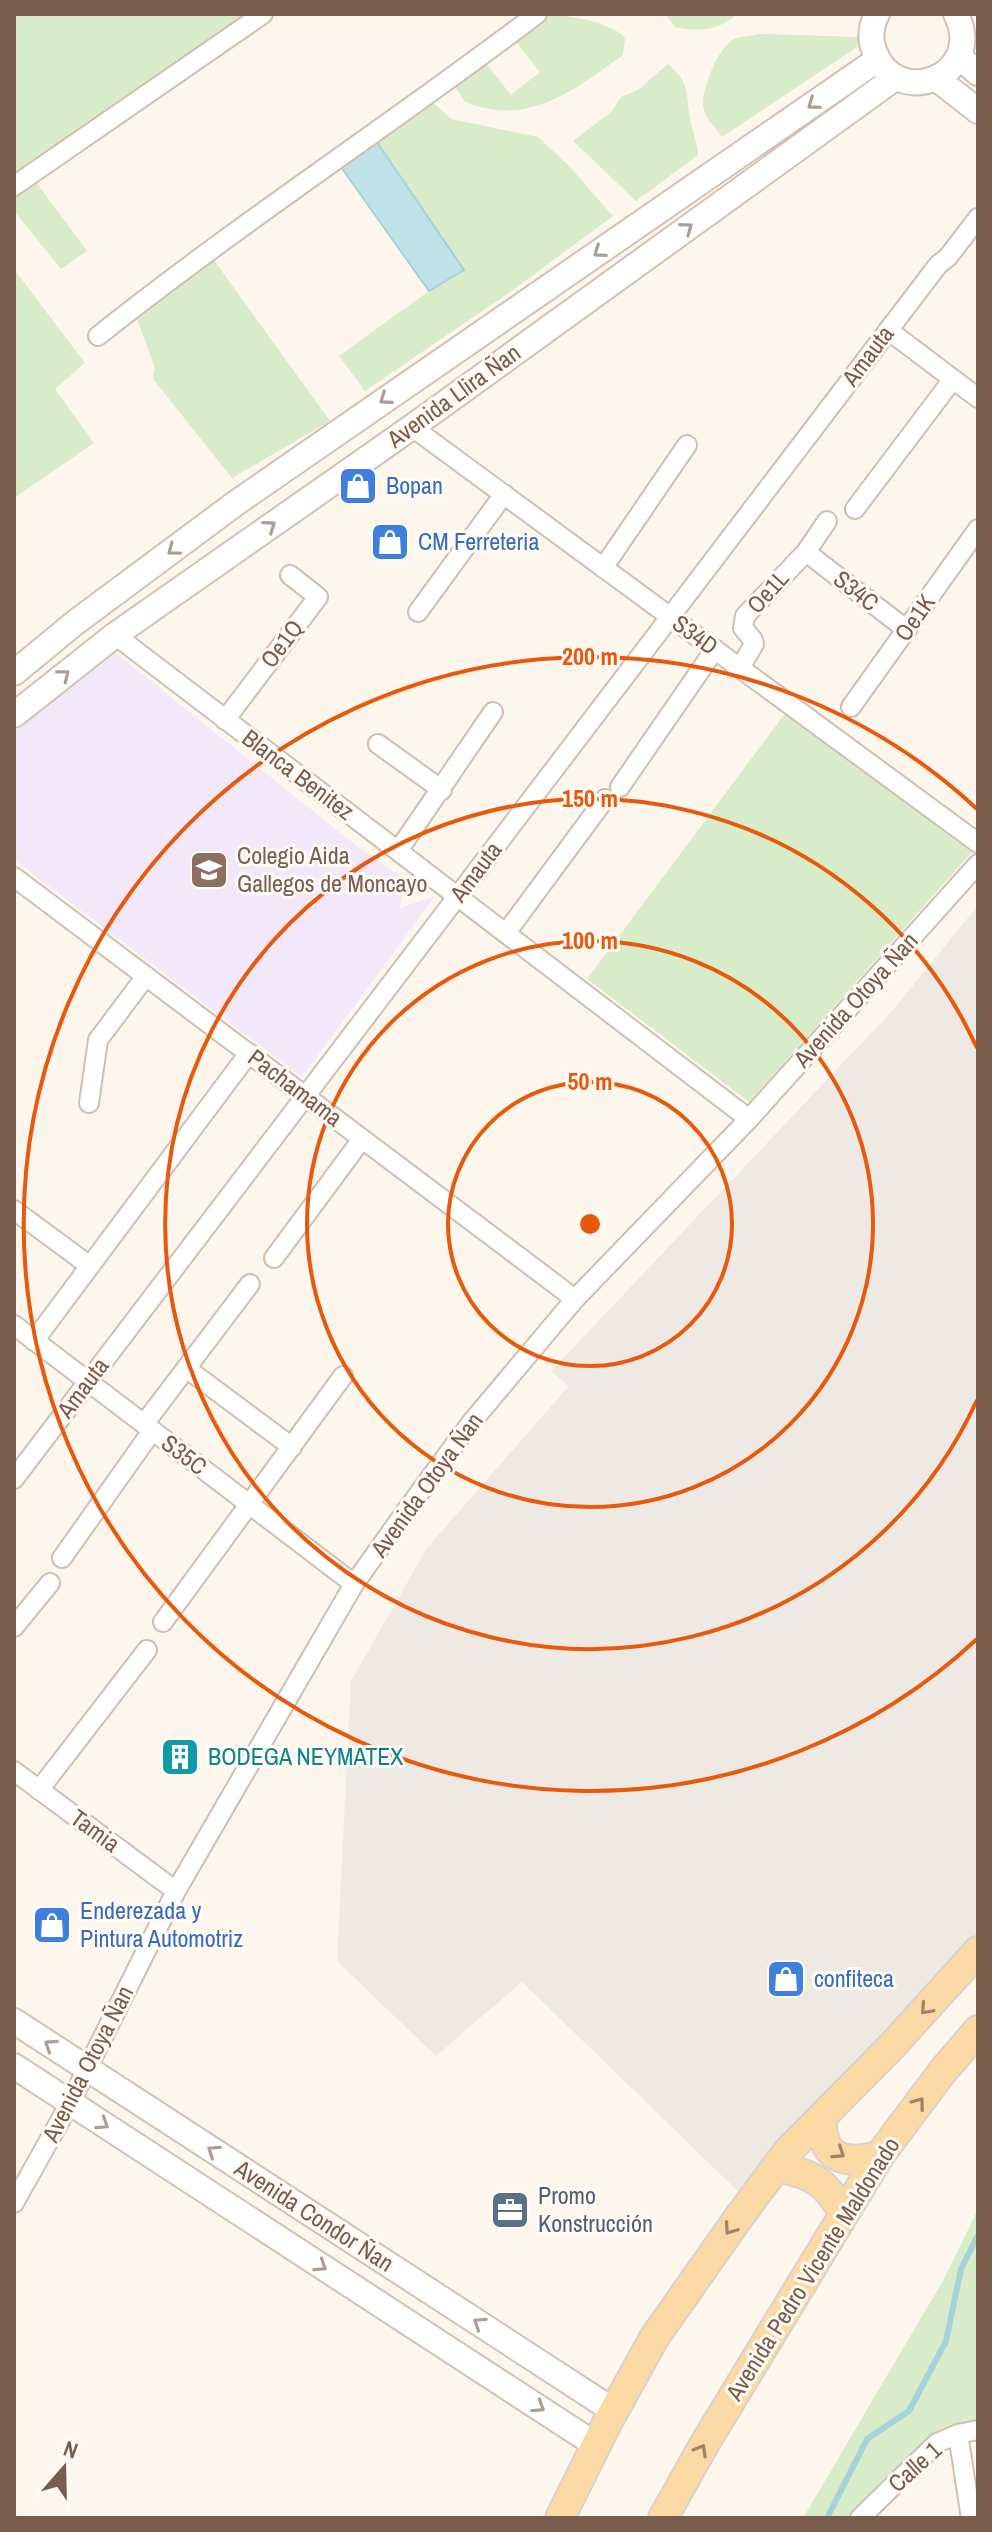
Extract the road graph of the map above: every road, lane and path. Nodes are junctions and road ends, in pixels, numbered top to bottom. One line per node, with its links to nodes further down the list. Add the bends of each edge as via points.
1 (263, 14): 11 (street)
2 (537, 14): 14 (street)
3 (877, 14): 6 (street, via 871,42)
4 (956, 14): 5 (street)
5 (967, 42): 7 (street); 9 (street, via 950,70)
6 (877, 60): 8 (street); 32 (street, Avenida Llira Ñan, one-way to 32, via 236,503)
7 (978, 73)
8 (895, 78): 9 (street, via 916,83); 17 (street, Avenida Llira Ñan, one-way to 8)
9 (937, 79): 10 (street)
10 (978, 111)
11 (14, 186)
12 (978, 218): 13 (street, Amauta)
13 (888, 330): 15 (street); 27 (street, Amauta)
14 (98, 336)
15 (953, 379): 16 (street); 20 (street)
16 (978, 398)
17 (412, 427): 19 (street, S34D); 29 (street, Avenida Llira Ñan, one-way to 17)
18 (687, 445): 24 (street)
19 (504, 494): 24 (street, S34D); 26 (street)
20 (855, 509)
21 (827, 521): 23 (street, Oe1L)
22 (978, 529): 28 (street, Oe1K)
23 (806, 552): 28 (street, S34C); 31 (street, Oe1L, via 745,616 743,628 754,644)
24 (603, 568): 27 (street, S34D)
25 (290, 575): 36 (street, Oe1Q, via 318,597)
26 (418, 612)
27 (670, 616): 30 (street, S34D); 45 (street, Amauta)
28 (907, 630): 33 (street, Oe1K)
29 (115, 635): 35 (street, Avenida Llira Ñan, one-way to 29); 36 (street, Blanca Benitez)
30 (715, 649): 31 (street, S34D); 38 (street)
31 (740, 668): 41 (street, S34D)
32 (14, 673)
33 (851, 707)
34 (493, 712): 39 (street)
35 (14, 715)
36 (225, 720): 42 (street, Blanca Benitez)
37 (378, 744): 39 (street)
38 (620, 787)
39 (442, 790): 42 (street)
40 (605, 799): 46 (street)
41 (978, 843)
42 (398, 851): 45 (street, Blanca Benitez)
43 (978, 864): 51 (street, Avenida Otoya Ñan)
44 (14, 877): 47 (street, Pachamama)
45 (458, 897): 46 (street, Blanca Benitez); 49 (street, Amauta)
46 (506, 933): 51 (street, Blanca Benitez)
47 (146, 976): 48 (street, Pachamama); 50 (street, via 98,1040)
48 (249, 1053): 49 (street, Pachamama); 55 (street)
49 (306, 1096): 52 (street, Pachamama); 62 (street, Amauta)
50 (89, 1103)
51 (749, 1119): 57 (street, Avenida Otoya Ñan)
52 (362, 1139): 54 (street); 57 (street, Pachamama)
53 (14, 1210): 55 (street)
54 (274, 1258)
55 (90, 1266): 59 (street)
56 (250, 1284): 60 (street)
57 (575, 1299): 69 (street, Avenida Otoya Ñan, via 470,1424)
58 (14, 1325): 59 (street, S35C)
59 (34, 1341): 62 (street, S35C)
60 (186, 1368): 63 (street); 64 (street)
61 (343, 1376): 64 (street)
62 (88, 1382): 63 (street, S35C); 65 (street, Amauta)
63 (148, 1428): 66 (street, S35C); 67 (street)
64 (292, 1447): 66 (street)
65 (14, 1479)
66 (249, 1505): 69 (street, S35C); 70 (street)
67 (62, 1558)
68 (50, 1583): 71 (street)
69 (354, 1584): 75 (street, Avenida Otoya Ñan)
70 (163, 1622)
71 (14, 1627)
72 (147, 1650): 74 (street)
73 (14, 1771): 74 (street, Tamia)
74 (39, 1790): 75 (street, Tamia)
75 (176, 1891): 80 (street, Avenida Otoya Ñan)
76 (978, 1951): 82 (main road, one-way to 82)
77 (14, 2021): 80 (street, Avenida Condor Ñan, one-way to 77)
78 (978, 2030): 83 (main road, Avenida Pedro Vicente Maldonado, one-way to 78)
79 (14, 2066): 81 (street, Avenida Condor Ñan)
80 (87, 2069): 81 (street, Avenida Otoya Ñan); 87 (street, Avenida Condor Ñan, one-way to 80)
81 (70, 2103): 85 (street, Avenida Otoya Ñan); 90 (street, Avenida Condor Ñan, one-way to 90)
82 (822, 2117): 83 (main road, one-way to 83, via 824,2140 839,2157 858,2162); 84 (main road)
83 (880, 2155): 86 (main road, Avenida Pedro Vicente Maldonado)
84 (777, 2167): 86 (main road, via 820,2182); 87 (main road, one-way to 87, via 654,2338)
85 (14, 2203)
86 (844, 2214): 92 (main road, Avenida Pedro Vicente Maldonado, one-way to 86)
87 (614, 2411): 90 (main road)
88 (978, 2430): 89 (street, Calle 1)
89 (958, 2434): 93 (street, Calle 1, via 937,2443); 94 (street)
90 (596, 2445): 91 (main road)
91 (560, 2518)
92 (663, 2518)
93 (860, 2518)
94 (971, 2518)

